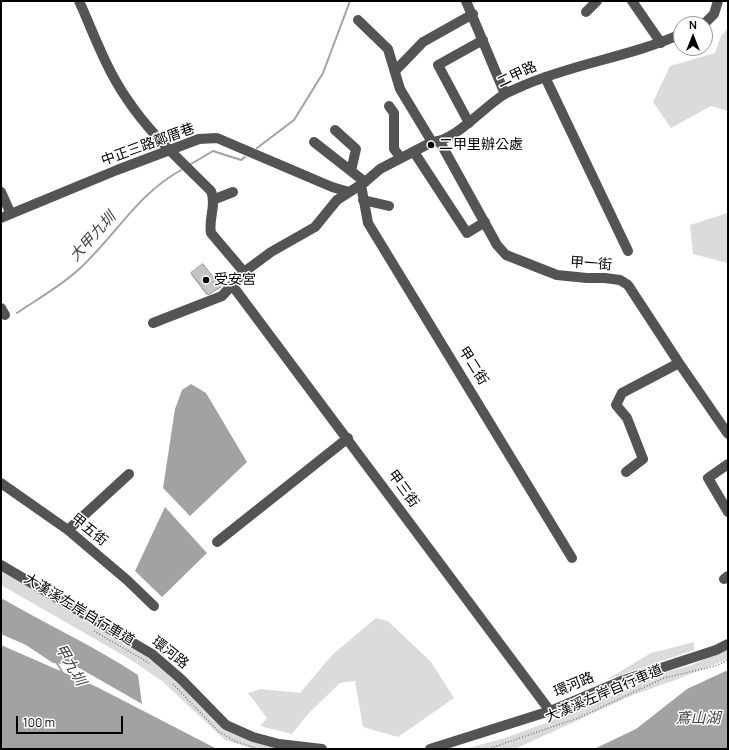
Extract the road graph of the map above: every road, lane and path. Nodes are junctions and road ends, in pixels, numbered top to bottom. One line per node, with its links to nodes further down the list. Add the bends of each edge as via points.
1 (79, 1): 21 (street, via 105,62 127,100)
2 (466, 1): 7 (street)
3 (597, 1): 6 (street)
4 (632, 1): 12 (street)
5 (718, 1): 8 (street)
6 (586, 12)
7 (473, 14): 11 (street); 13 (street, via 423,42)
8 (712, 16)
9 (358, 20): 13 (street, 甲一街, via 388,49)
10 (673, 38): 12 (street, 二甲路)
11 (483, 40): 15 (street); 17 (street, via 438,64)
12 (661, 43): 14 (street, 二甲路)
13 (395, 71): 20 (street, 甲一街, via 400,89)
14 (545, 77): 15 (street, 二甲路); 35 (street)
15 (505, 94): 17 (street, 二甲路)
16 (389, 106): 23 (street, via 394,114 394,149)
17 (469, 123): 20 (street, 二甲路)
18 (335, 130): 24 (street, via 356,149)
19 (314, 142): 24 (street)
20 (436, 142): 22 (street, 二甲路); 34 (street, 甲一街)
21 (169, 151): 28 (street, 中正三路鄭厝巷, via 199,139 216,138); 29 (street, via 211,191); 32 (street, 中正三路鄭厝巷)
22 (414, 152): 23 (street, 二甲路); 34 (street, via 467,233)
23 (401, 158): 25 (street, 二甲路, via 380,169)
24 (352, 171): 25 (street)
25 (363, 183): 28 (street); 30 (street, 甲二街)
26 (1, 192): 32 (street)
27 (233, 192): 29 (street)
28 (349, 192): 36 (street, via 337,200 315,227 271,252)
29 (215, 199): 36 (street, via 211,233)
30 (363, 200): 31 (street); 49 (street, 甲二街, via 368,223)
31 (389, 206)
32 (11, 214): 33 (street, 中正三路鄭厝巷)
33 (1, 218)
34 (485, 222): 39 (street, 甲一街, via 497,245 506,255 557,275 606,278 628,284)
35 (628, 251)
36 (244, 272): 37 (street)
37 (232, 285): 38 (street, via 222,296); 41 (street, 甲三街)
38 (154, 323)
39 (679, 363): 40 (street, 甲一街); 43 (street, via 622,393 616,405 628,418 643,459)
40 (728, 434)
41 (348, 438): 48 (street); 57 (street, 甲三街)
42 (728, 464): 46 (street, via 708,478)
43 (626, 472)
44 (129, 474): 47 (street)
45 (1, 483): 47 (street, 甲五街)
46 (728, 512)
47 (68, 530): 51 (street, 甲五街)
48 (217, 542)
49 (572, 558)
50 (1, 565): 59 (street, 環河路, via 152,654 182,679 226,725 253,737 279,744)
51 (154, 606)
52 (90, 628): 55 (path, 大漢溪左岸自行車道)
53 (728, 644): 57 (street, 環河路, via 621,681)
54 (728, 660): 61 (path, 大漢溪左岸自行車道, via 715,666 664,678 578,718)
55 (154, 667)
56 (170, 682): 58 (path, via 219,732 237,742)
57 (550, 711): 60 (street, 環河路)
58 (259, 749)
59 (322, 749)
60 (430, 749)
61 (488, 749)

